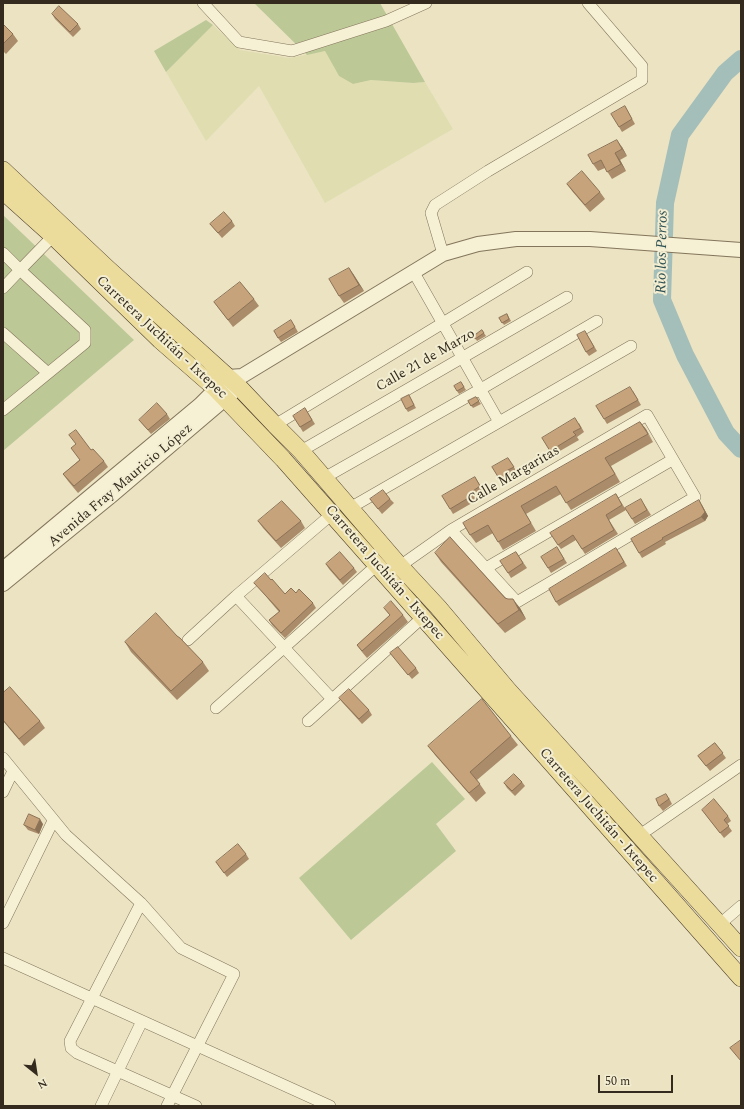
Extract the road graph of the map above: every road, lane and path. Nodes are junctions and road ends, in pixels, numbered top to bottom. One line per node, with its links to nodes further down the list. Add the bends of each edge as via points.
1 (203, 3): 2 (street, via 239,42 292,51 386,21)
2 (426, 3)
3 (588, 3): 9 (street, via 642,66 642,80 435,205 431,213)
4 (3, 170): 6 (main road, Carretera Juchitán - Ixtepec)
5 (3, 191): 6 (main road, Carretera Juchitán - Ixtepec)
6 (58, 231): 10 (street); 21 (main road, Carretera Juchitán - Ixtepec); 23 (main road, Carretera Juchitán - Ixtepec, via 160,340)
7 (739, 250): 9 (street, Avenida Fray Mauricio López, via 590,239 516,239 478,244)
8 (3, 253): 10 (street)
9 (443, 254): 11 (street, Avenida Fray Mauricio López)
10 (20, 270): 13 (street); 20 (street, via 85,330 85,343)
11 (413, 271): 16 (street); 21 (street, Avenida Fray Mauricio López)
12 (527, 272): 16 (street)
13 (3, 288)
14 (567, 297): 19 (street, Calle 21 de Marzo)
15 (597, 321): 22 (street)
16 (443, 324): 19 (street); 26 (street)
17 (3, 333): 20 (street)
18 (631, 346): 25 (street)
19 (463, 358): 22 (street); 27 (street, Calle 21 de Marzo)
20 (48, 373): 24 (street)
21 (236, 380): 23 (street, Avenida Fray Mauricio López); 26 (main road, Carretera Juchitán - Ixtepec)
22 (481, 389): 25 (street); 29 (street)
23 (220, 394): 31 (main road, Carretera Juchitán - Ixtepec); 36 (street, Avenida Fray Mauricio López, via 200,405); 37 (street, Avenida Fray Mauricio López, via 112,495)
24 (3, 409)
25 (499, 422): 30 (street)
26 (275, 425): 27 (main road, Carretera Juchitán - Ixtepec)
27 (301, 451): 29 (main road, Carretera Juchitán - Ixtepec)
28 (672, 460): 32 (street, Calle Margaritas, via 647,415); 35 (street); 35 (street, via 695,497 517,602)
29 (324, 478): 30 (main road, Carretera Juchitán - Ixtepec)
30 (350, 508): 34 (main road, Carretera Juchitán - Ixtepec)
31 (332, 514): 33 (main road, Carretera Juchitán - Ixtepec); 38 (street)
32 (452, 530): 34 (street, Calle Margaritas); 35 (street)
33 (377, 565): 39 (main road, Carretera Juchitán - Ixtepec); 41 (street)
34 (400, 566): 45 (main road, Carretera Juchitán - Ixtepec)
35 (486, 568)
36 (3, 569)
37 (3, 584)
38 (236, 596): 40 (street); 41 (street)
39 (423, 617): 42 (street); 48 (main road, Carretera Juchitán - Ixtepec)
40 (188, 640)
41 (284, 648): 42 (street); 43 (street)
42 (332, 699): 44 (street)
43 (216, 708)
44 (308, 721)
45 (566, 754): 48 (main road); 52 (main road, Carretera Juchitán - Ixtepec)
46 (3, 758): 49 (street)
47 (741, 765): 52 (street)
48 (554, 766): 60 (main road, Carretera Juchitán - Ixtepec)
49 (13, 771): 50 (street); 51 (street)
50 (3, 792)
51 (53, 821): 53 (street); 54 (street)
52 (640, 835): 57 (main road, Carretera Juchitán - Ixtepec)
53 (8, 901): 56 (street)
54 (141, 903): 61 (street); 63 (street, via 181,948 234,974)
55 (741, 906): 57 (street)
56 (3, 923)
57 (720, 924): 58 (main road, Carretera Juchitán - Ixtepec)
58 (741, 948)
59 (3, 958): 61 (street)
60 (741, 978)
61 (92, 998): 62 (street); 64 (street, via 70,1041 71,1048)
62 (142, 1021): 63 (street); 64 (street)
63 (197, 1046): 65 (street); 69 (street)
64 (118, 1071): 65 (street); 66 (street)
65 (172, 1095): 67 (street); 68 (street)
66 (101, 1106)
67 (166, 1106)
68 (196, 1106)
69 (330, 1106)

